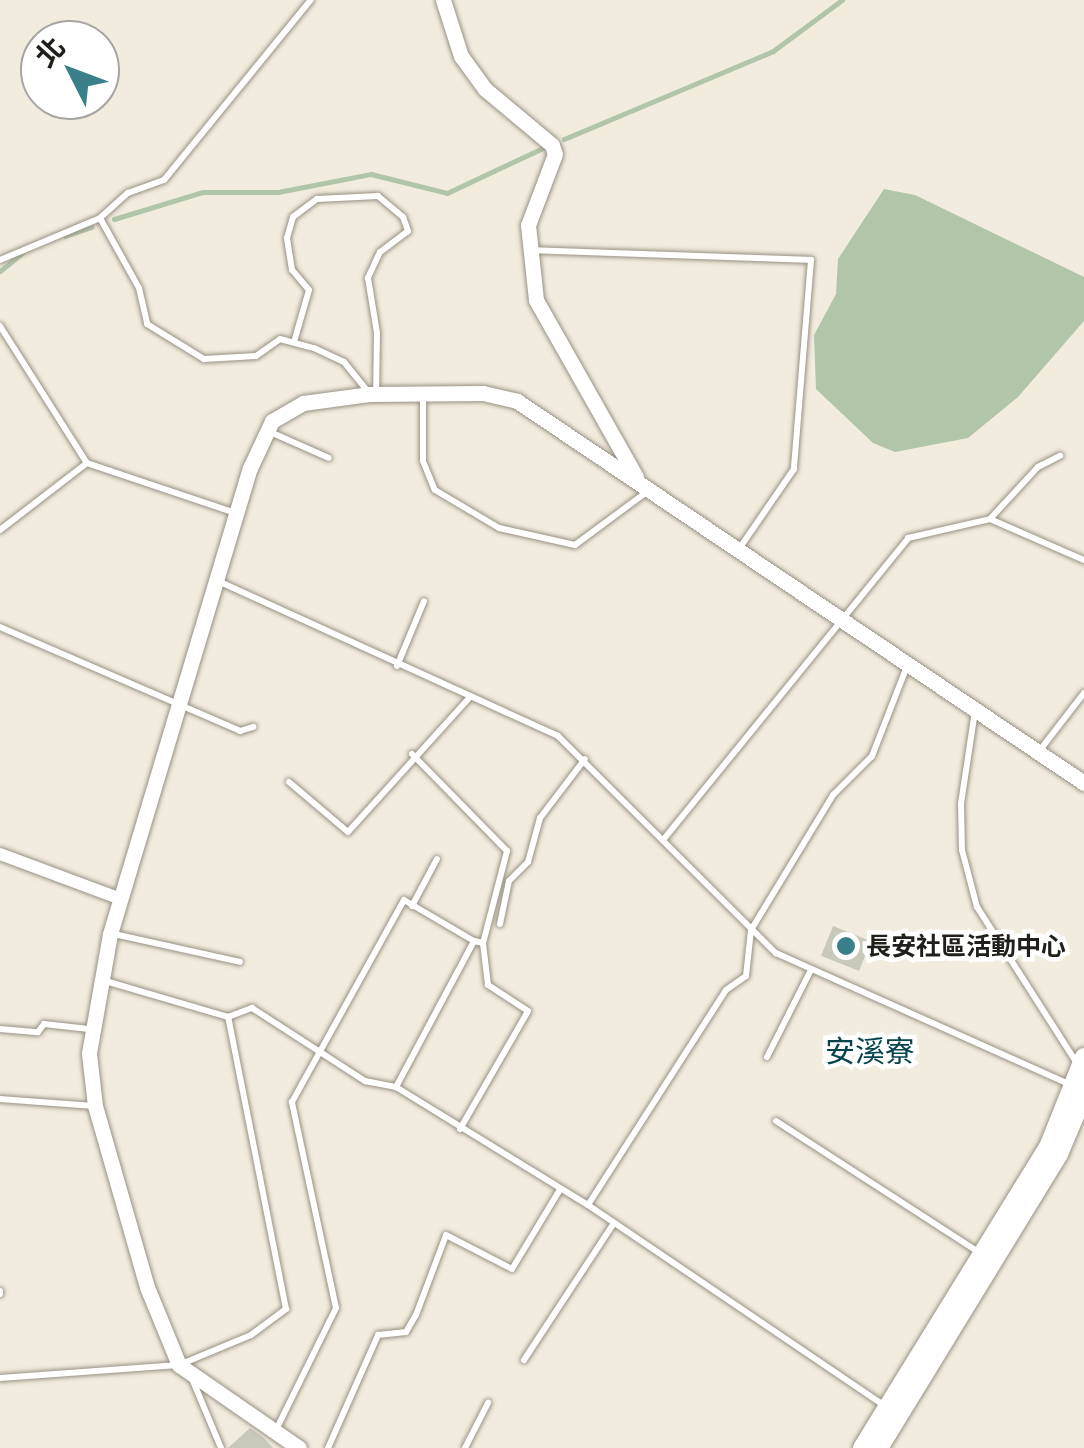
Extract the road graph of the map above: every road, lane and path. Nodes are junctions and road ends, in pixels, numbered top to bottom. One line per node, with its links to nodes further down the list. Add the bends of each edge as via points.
1 (311, 0): 3 (lane, via 164,180 128,193)
2 (443, 0): 4 (street, via 461,56 485,89 552,145 532,200)
3 (100, 218): 5 (lane); 7 (lane, via 139,288 147,324 204,359 240,359 280,339)
4 (529, 250): 14 (street, via 536,300 550,330); 18 (lane, via 811,260 794,469)
5 (0, 260)
6 (0, 326): 13 (lane)
7 (294, 342): 8 (lane, via 344,362); 8 (lane, via 309,290 292,270 287,238 293,217 317,199 378,196 408,231 380,252 368,278 377,333)
8 (373, 394): 9 (street); 10 (street, via 303,403)
9 (422, 394): 14 (street, via 483,393 517,401); 14 (lane, via 424,461 435,490 499,528 575,545)
10 (264, 430): 12 (lane); 15 (street)
11 (1060, 456): 16 (lane, via 1038,467)
12 (328, 458)
13 (87, 463): 15 (lane); 17 (lane)
14 (643, 486): 18 (street)
15 (238, 514): 20 (street)
16 (990, 518): 19 (lane); 22 (lane, via 908,538)
17 (0, 530)
18 (739, 550): 22 (street)
19 (1084, 560)
20 (217, 580): 25 (lane); 28 (street)
21 (424, 600): 25 (lane)
22 (842, 623): 24 (street); 36 (lane)
23 (0, 627): 28 (lane)
24 (908, 665): 29 (street); 42 (lane, via 872,756 834,794)
25 (397, 666): 27 (lane)
26 (1084, 694): 32 (lane)
27 (470, 698): 31 (lane); 33 (lane, via 531,720)
28 (182, 704): 30 (lane, via 240,730); 39 (street)
29 (975, 711): 32 (street); 54 (lane, via 960,804 962,850 977,907)
30 (253, 727)
31 (412, 754): 34 (lane, via 348,832); 45 (lane, via 506,851)
32 (1036, 754): 35 (street)
33 (585, 759): 36 (lane); 41 (lane, via 540,818 528,862 510,881)
34 (288, 782)
35 (1084, 783)
36 (662, 840): 42 (lane)
37 (0, 854): 39 (street)
38 (437, 859): 40 (lane)
39 (121, 899): 43 (street)
40 (412, 906): 44 (lane); 52 (lane, via 404,900)
41 (500, 924)
42 (751, 930): 47 (lane); 61 (lane, via 746,976 726,990)
43 (110, 934): 46 (lane); 48 (street)
44 (474, 941): 45 (lane); 55 (lane)
45 (484, 943): 59 (lane, via 488,985 528,1011)
46 (240, 962)
47 (810, 972): 53 (lane); 54 (lane)
48 (98, 979): 49 (lane); 51 (street)
49 (228, 1017): 52 (lane, via 252,1008); 65 (lane, via 286,1309 250,1335)
50 (0, 1029): 51 (lane)
51 (88, 1029): 57 (street)
52 (321, 1051): 55 (lane, via 365,1081); 70 (lane, via 292,1102 336,1308)
53 (767, 1057)
54 (1081, 1077): 63 (main road, via 1048,1147); 76 (main road, via 1060,1154)
55 (396, 1087): 59 (lane)
56 (0, 1098): 57 (lane)
57 (95, 1106): 65 (street, via 148,1287)
58 (776, 1120): 63 (lane)
59 (460, 1129): 60 (lane)
60 (559, 1190): 61 (lane); 73 (lane, via 512,1270 446,1235 416,1315 406,1332 378,1335)
61 (588, 1205): 62 (lane)
62 (614, 1223): 64 (lane); 69 (lane)
63 (981, 1254): 69 (main road)
64 (524, 1360)
65 (180, 1365): 66 (lane); 67 (street)
66 (0, 1378)
67 (192, 1380): 70 (street); 71 (lane)
68 (488, 1403): 74 (lane)
69 (886, 1407): 75 (main road)
70 (276, 1431): 72 (street)
71 (221, 1448)
72 (299, 1448)
73 (328, 1448)
74 (465, 1448)
75 (862, 1448)
76 (879, 1448)

